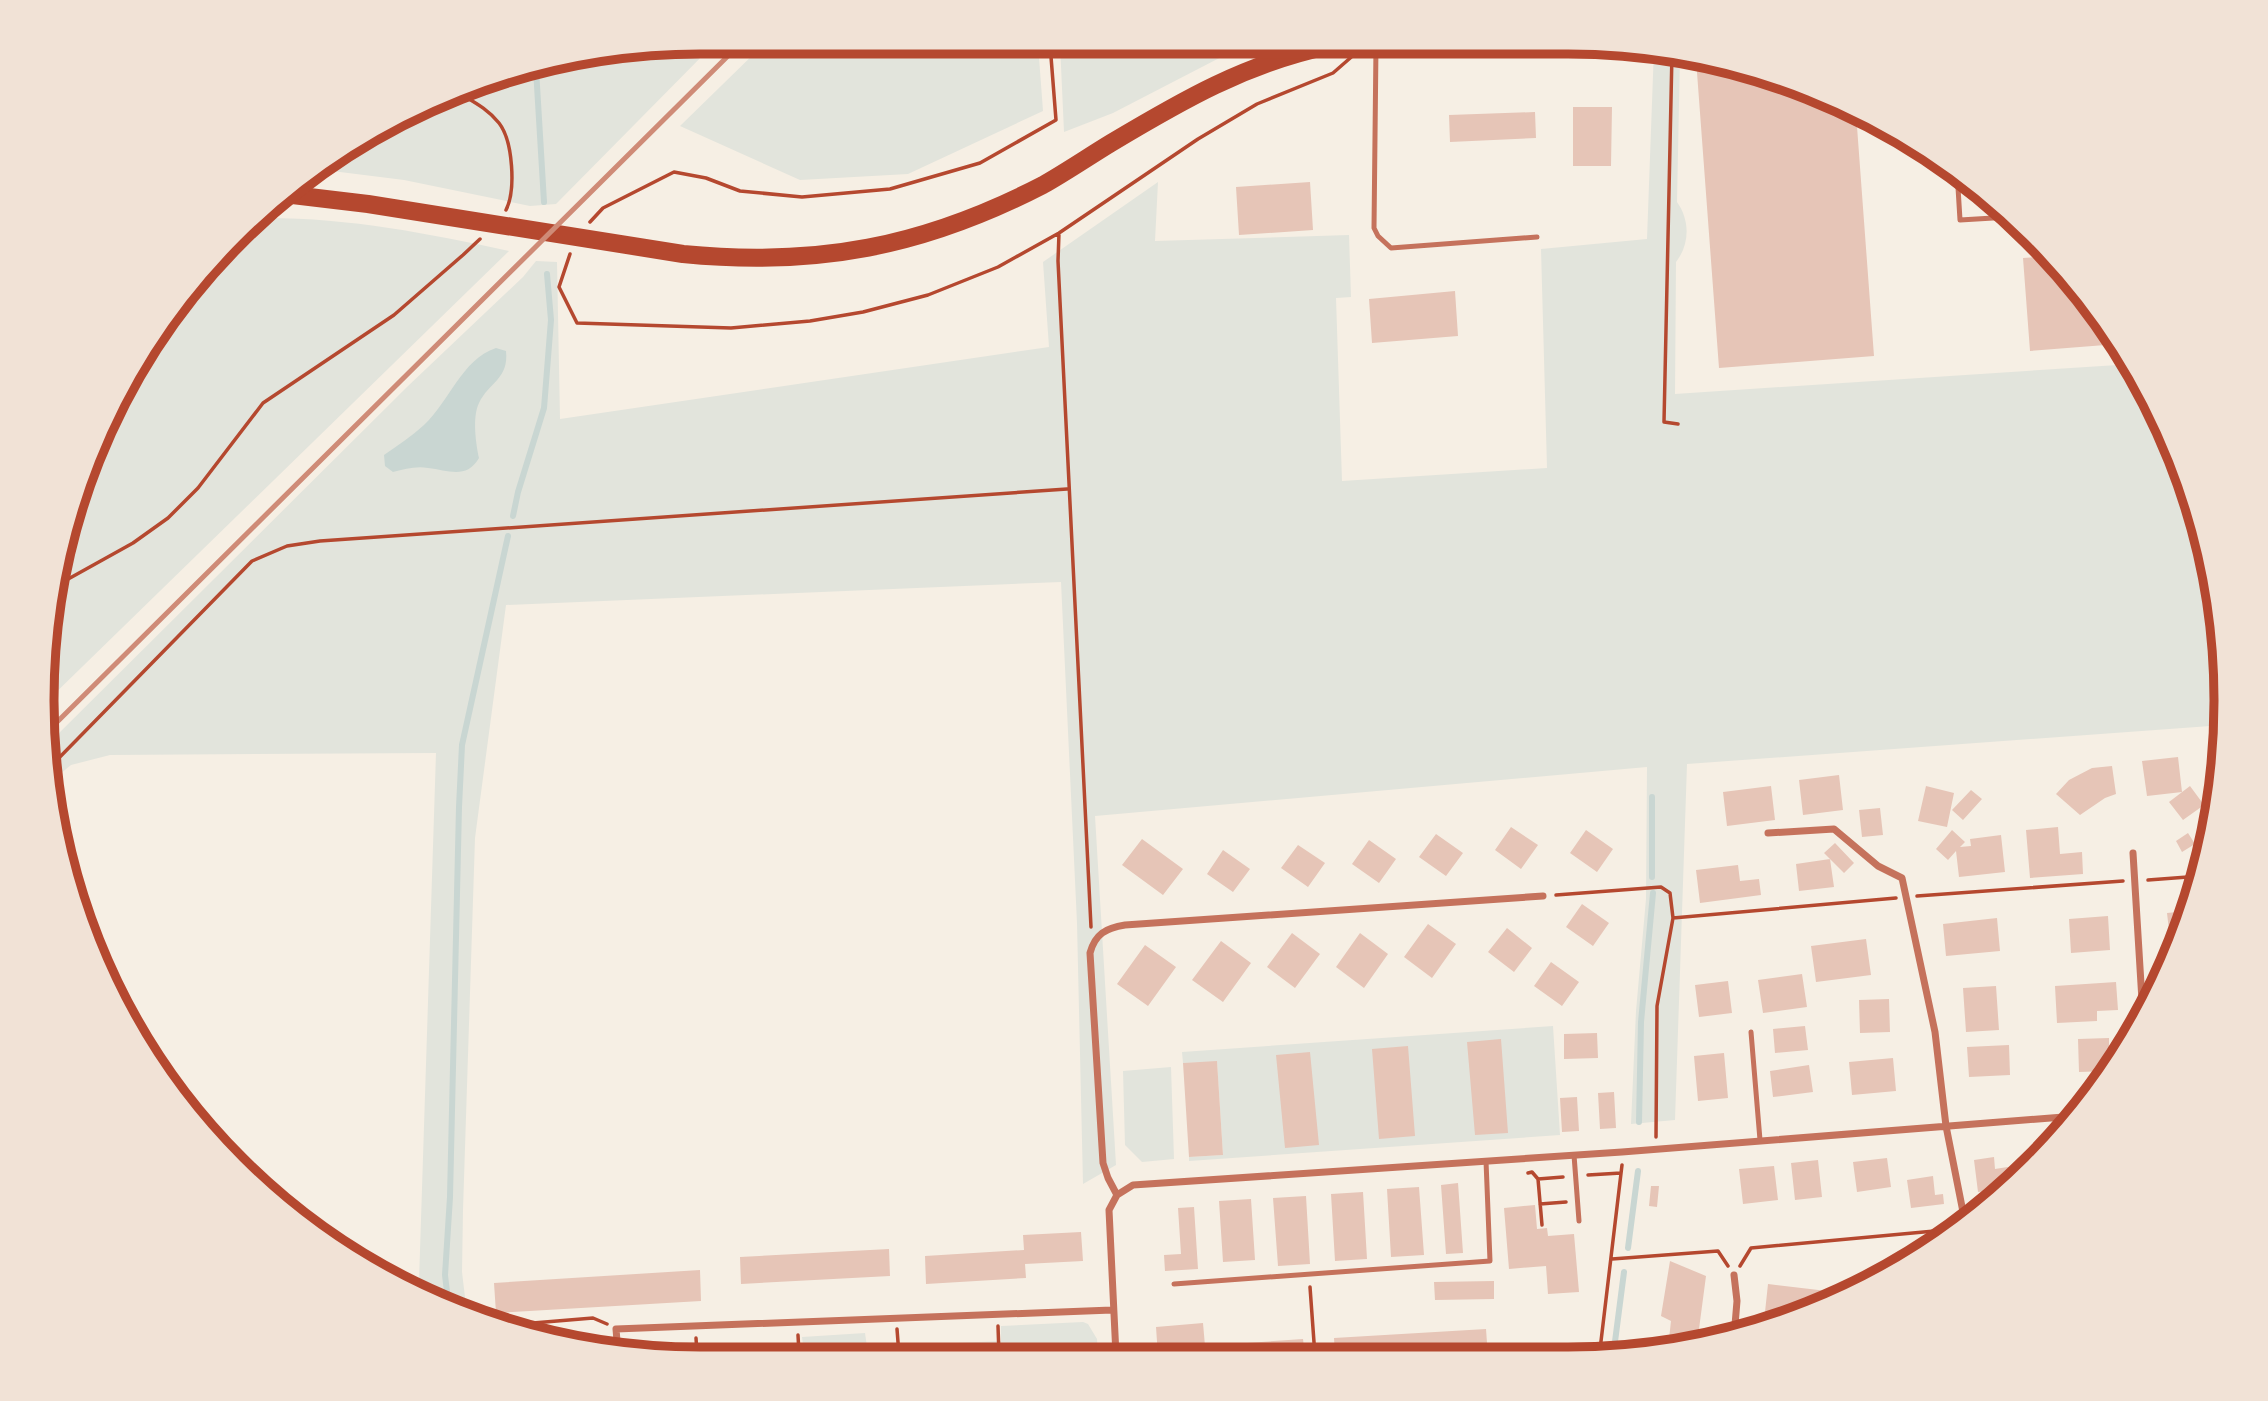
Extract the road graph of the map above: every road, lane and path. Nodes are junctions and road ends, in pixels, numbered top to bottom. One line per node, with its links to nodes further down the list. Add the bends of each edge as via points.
1 (1051, 54): 11 (path, via 1056,120 980,163 890,188 802,197 740,191 674,172 603,208)
2 (1299, 54): 8 (main road, via 1217,82 1045,184 987,212 926,235 856,251 794,258 724,258)
3 (1354, 54): 12 (path, via 1333,72 1257,104 1198,139)
4 (1376, 54): 13 (lane, via 1374,228 1378,236 1391,248)
5 (1672, 63): 16 (path, via 1664,422)
6 (468, 98): 9 (path, via 485,108 501,126 512,166)
7 (1958, 186): 10 (lane, via 1961,220)
8 (298, 196)
9 (512, 197)
10 (1997, 218)
11 (585, 227)
12 (1059, 233): 14 (path, via 986,272 928,295 863,313 731,328 577,323 559,287); 17 (path)
13 (1537, 237)
14 (572, 250)
15 (463, 256): 18 (path, via 394,315 263,403 198,488 168,518)
16 (1678, 424)
17 (1067, 489): 19 (path, via 287,546 252,561); 27 (path, via 1091,927)
18 (66, 580)
19 (57, 758)
20 (1768, 833): 25 (street, via 1834,829 1878,866 1902,878)
21 (2133, 853): 23 (street)
22 (2189, 877): 23 (path)
23 (2134, 881): 25 (path); 28 (street)
24 (1543, 895): 26 (path, via 1661,887 1670,893); 27 (street, via 1125,925)
25 (1906, 897): 26 (path); 31 (street, via 1935,1032)
26 (1673, 918): 33 (path, via 1657,1006)
27 (1099, 934): 41 (street, via 1090,953 1103,1163)
28 (2142, 996)
29 (1751, 1032): 32 (lane)
30 (2061, 1117): 31 (street)
31 (1946, 1126): 32 (street); 44 (street)
32 (1760, 1140): 33 (street)
33 (1656, 1149): 34 (street)
34 (1622, 1152): 35 (street); 38 (path)
35 (1574, 1155): 36 (street); 39 (lane)
36 (1486, 1161): 41 (street, via 1165,1181 1133,1185); 49 (lane, via 1490,1261)
37 (1521, 1173): 40 (path, via 1532,1172)
38 (1621, 1173): 39 (path); 48 (path)
39 (1576, 1176): 40 (path); 42 (lane)
40 (1538, 1179): 43 (path)
41 (1118, 1195): 52 (street, via 1109,1210)
42 (1578, 1200): 43 (path); 45 (lane)
43 (1540, 1204): 46 (path)
44 (1963, 1211)
45 (1579, 1221)
46 (1542, 1225)
47 (1938, 1230): 50 (path, via 1751,1248)
48 (1612, 1259): 50 (path, via 1718,1251); 60 (path)
49 (1310, 1274): 51 (lane); 65 (path)
50 (1734, 1275): 57 (street)
51 (1174, 1284)
52 (1112, 1310): 53 (street); 64 (street)
53 (997, 1314): 54 (street); 63 (path)
54 (897, 1318): 55 (street); 62 (path)
55 (797, 1322): 58 (street); 61 (path)
56 (528, 1323): 58 (path, via 593,1318)
57 (1735, 1325)
58 (617, 1329): 59 (street)
59 (618, 1341)
60 (1601, 1345)
61 (799, 1347)
62 (899, 1347)
63 (999, 1347)
64 (1115, 1347)
65 (1314, 1347)

